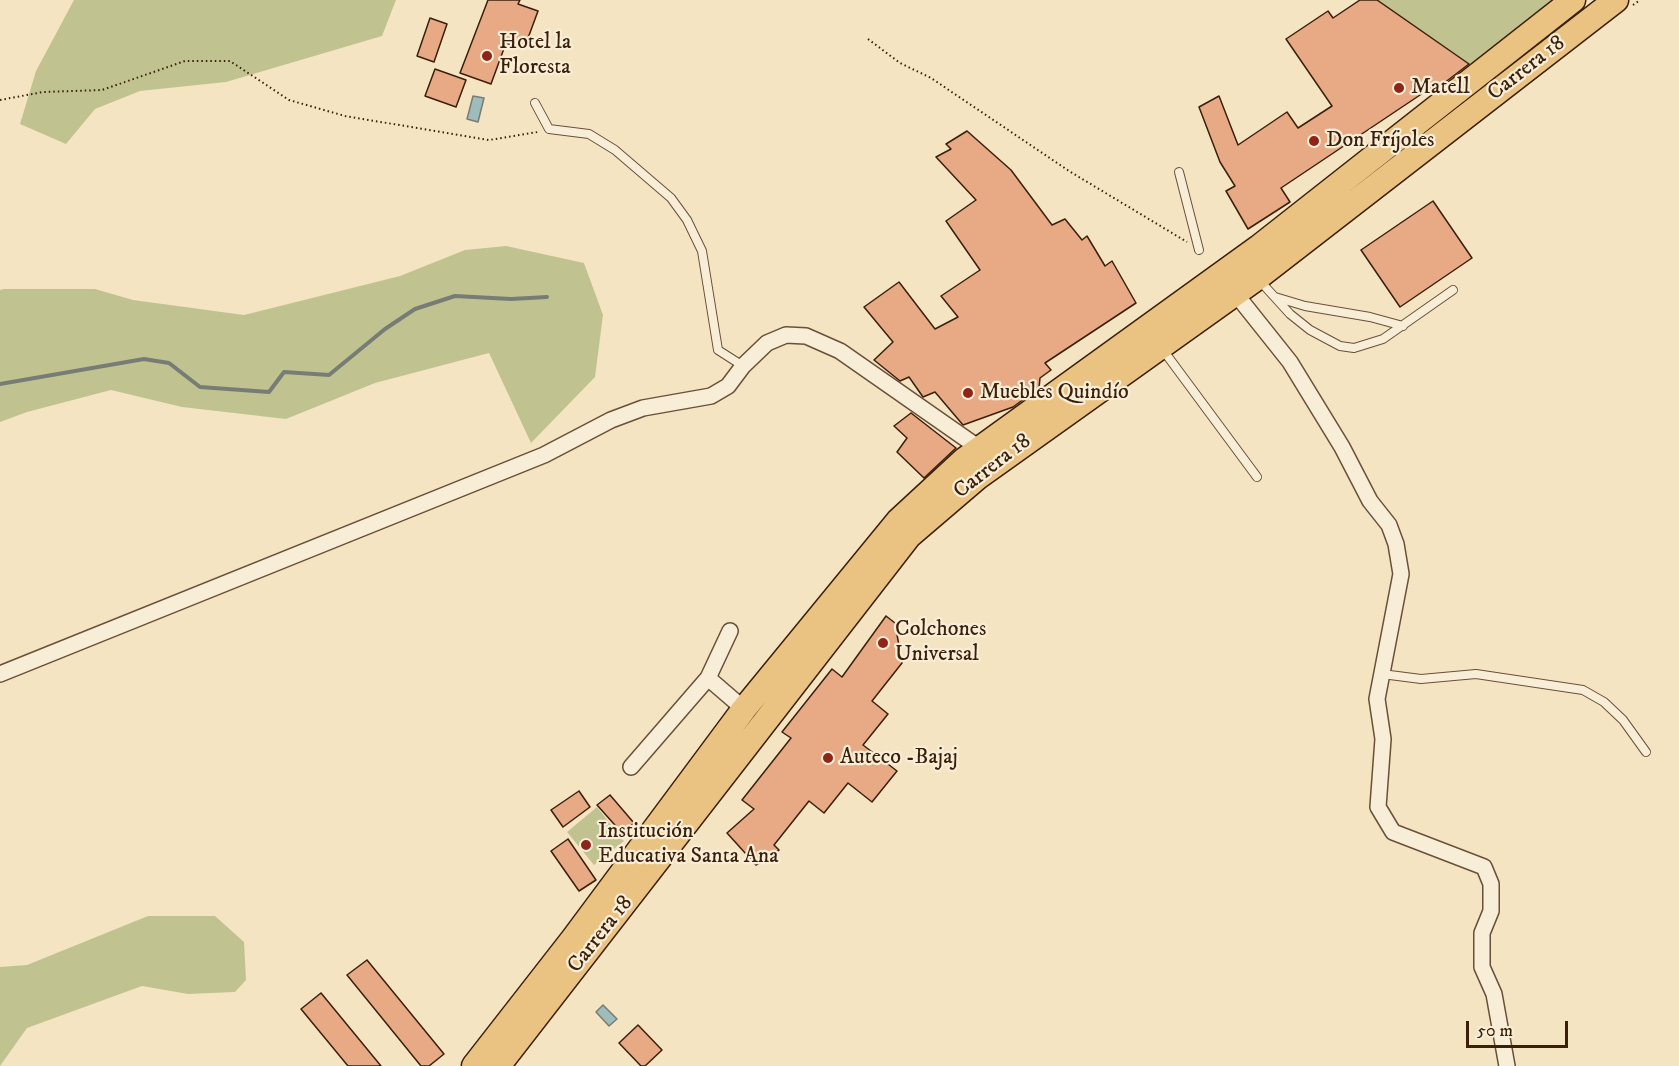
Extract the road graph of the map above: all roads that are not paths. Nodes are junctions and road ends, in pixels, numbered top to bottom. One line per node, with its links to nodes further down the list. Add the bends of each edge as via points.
1 (1573, 0): 3 (main road, Carrera 18)
2 (1616, 0): 7 (main road, Carrera 18)
3 (1555, 9): 14 (main road, Carrera 18, via 1259,247)
4 (535, 103): 13 (lane, via 549,129 589,134 615,150 671,198 702,251 718,350)
5 (1179, 172): 6 (lane)
6 (1198, 250)
7 (1257, 278): 9 (main road, Carrera 18); 10 (lane)
8 (1453, 290): 11 (lane)
9 (1235, 293): 12 (main road, Carrera 18); 18 (street, via 1290,362 1365,493 1389,525 1401,557 1401,574)
10 (1273, 296): 11 (lane); 11 (lane, via 1310,330 1340,346 1354,348 1383,339)
11 (1403, 326)
12 (1160, 346): 15 (lane); 24 (main road, Carrera 18, via 978,477 909,537)
13 (743, 366): 14 (street, via 767,343 786,335 822,341); 17 (street, via 728,386 711,396 643,408 611,420 544,455)
14 (979, 448): 20 (main road, Carrera 18, via 898,521)
15 (1257, 477)
16 (730, 631): 19 (street)
17 (0, 674)
18 (1382, 674): 21 (lane, via 1421,679 1476,674 1582,690 1604,702 1623,720); 25 (street, via 1377,699 1383,739 1378,807 1393,832 1484,867 1491,884 1491,911 1482,933 1482,967 1494,994)
19 (708, 678): 20 (street); 22 (street)
20 (744, 709): 23 (main road, Carrera 18)
21 (1646, 752)
22 (631, 767)
23 (474, 1066)
24 (498, 1066)
25 (1507, 1066)

